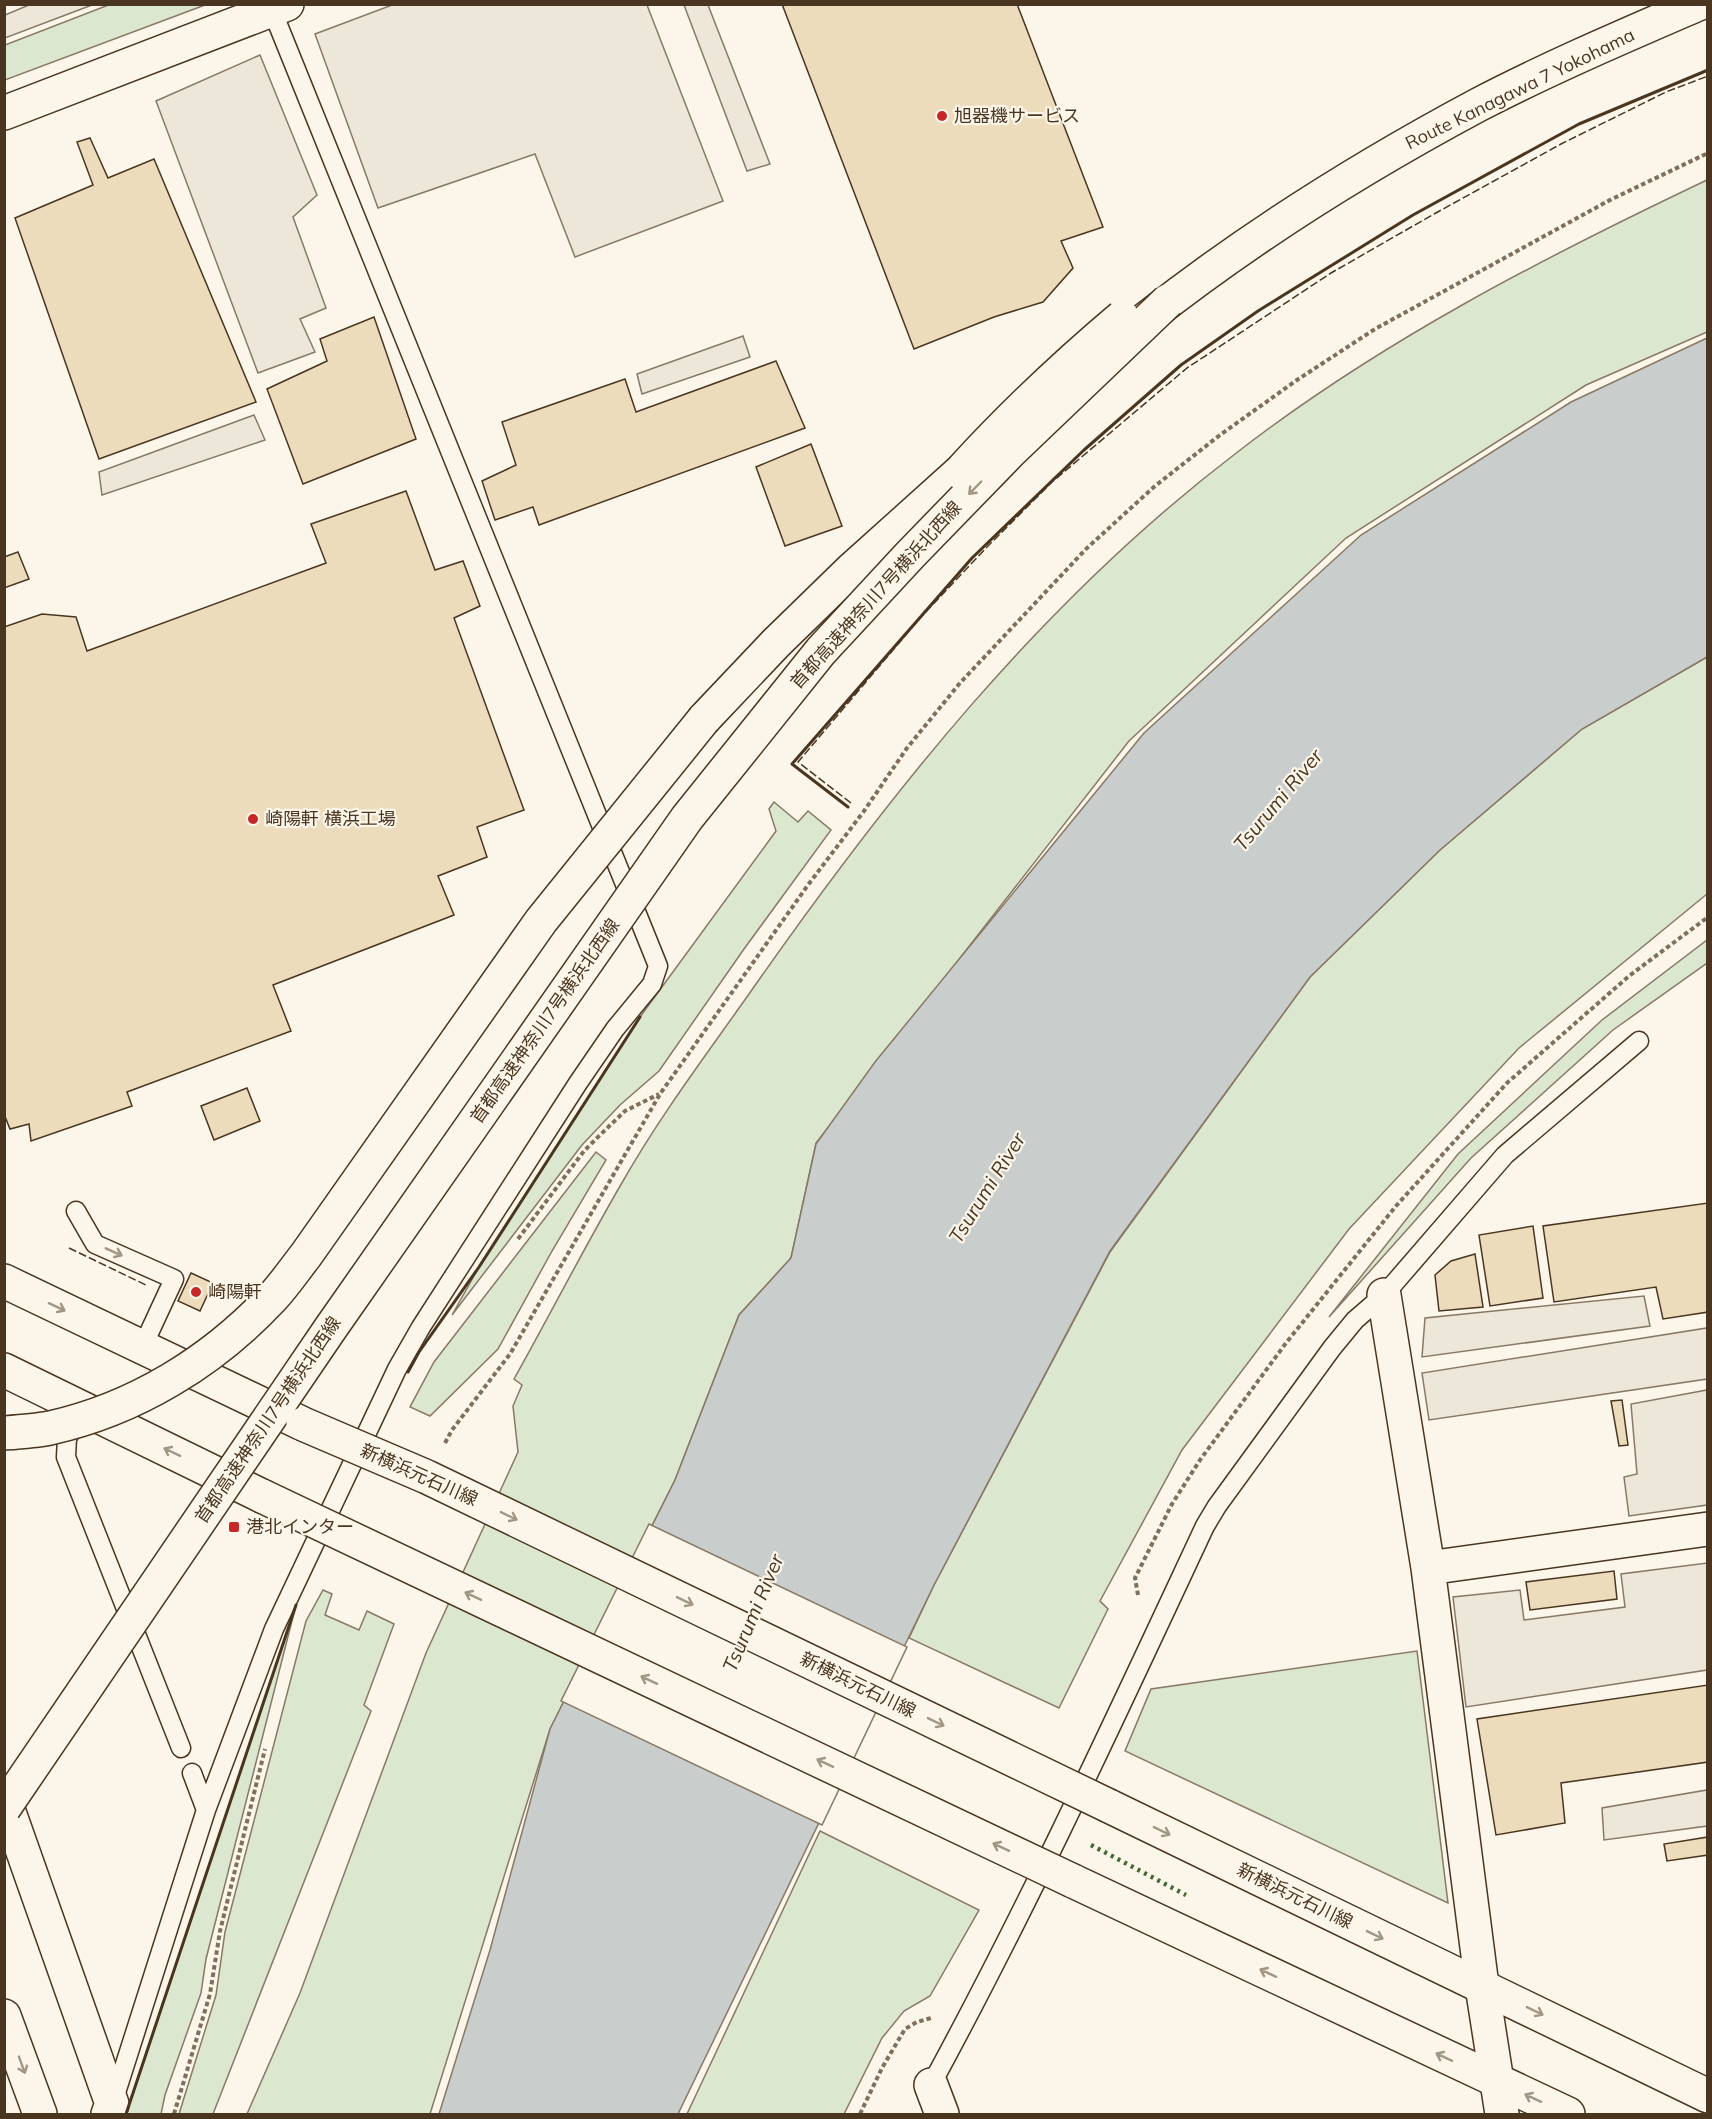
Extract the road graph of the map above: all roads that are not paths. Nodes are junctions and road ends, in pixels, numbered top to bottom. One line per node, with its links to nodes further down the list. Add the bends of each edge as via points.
1 (1657, 4): 5 (main road, Route Kanagawa 7 Yokohama, via 1470,92 1390,135 1232,232)
2 (1698, 4): 5 (main road, Route Kanagawa 7 Yokohama, via 1480,104 1322,194)
3 (280, 7): 4 (main road); 22 (lane, via 658,966 652,984 578,1083 397,1369 274,1629)
4 (4, 113)
5 (1164, 294): 13 (main road, bridge, via 1067,355 918,485 764,633 693,709 527,914 296,1244 260,1288 209,1336 161,1368 103,1396 47,1413); 14 (main road, bridge, via 932,496 776,643 704,719 541,921 272,1298 221,1346 167,1383 111,1410 49,1429); 19 (main road, 首都高速神奈川7号横浜北西線, bridge, via 1072,359 993,435 811,640 672,811 318,1316); 21 (main road, 首都高速神奈川7号横浜北西線, one-way to 21, bridge, via 821,651 687,818 330,1329)
6 (1639, 1041): 9 (lane, via 1505,1155)
7 (76, 1211): 10 (lane, one-way to 10, via 95,1244 174,1279)
8 (4, 1281): 10 (main road, 新横浜元石川線, one-way to 10)
9 (1384, 1295): 16 (main road); 27 (lane, via 1355,1320 1332,1348 1216,1506 981,1992)
10 (142, 1348): 23 (main road, 新横浜元石川線, one-way to 23, bridge, via 427,1477)
11 (4, 1370): 12 (main road)
12 (85, 1410): 17 (lane, via 67,1438 66,1457); 25 (main road, one-way to 12, bridge)
13 (4, 1417)
14 (4, 1433)
15 (1707, 1529): 16 (main road)
16 (1428, 1568): 23 (main road)
17 (182, 1748)
18 (192, 1773): 22 (lane)
19 (4, 1776)
20 (4, 1798): 28 (main road)
21 (4, 1808)
22 (206, 1810): 28 (lane)
23 (1482, 1986): 25 (main road); 26 (main road, 新横浜元石川線, one-way to 26)
24 (4, 2016): 29 (main road, one-way to 29)
25 (1497, 2081): 30 (main road); 31 (main road, one-way to 25)
26 (1707, 2096)
27 (937, 2100)
28 (110, 2109)
29 (40, 2115)
30 (1502, 2115)
31 (1568, 2115)

